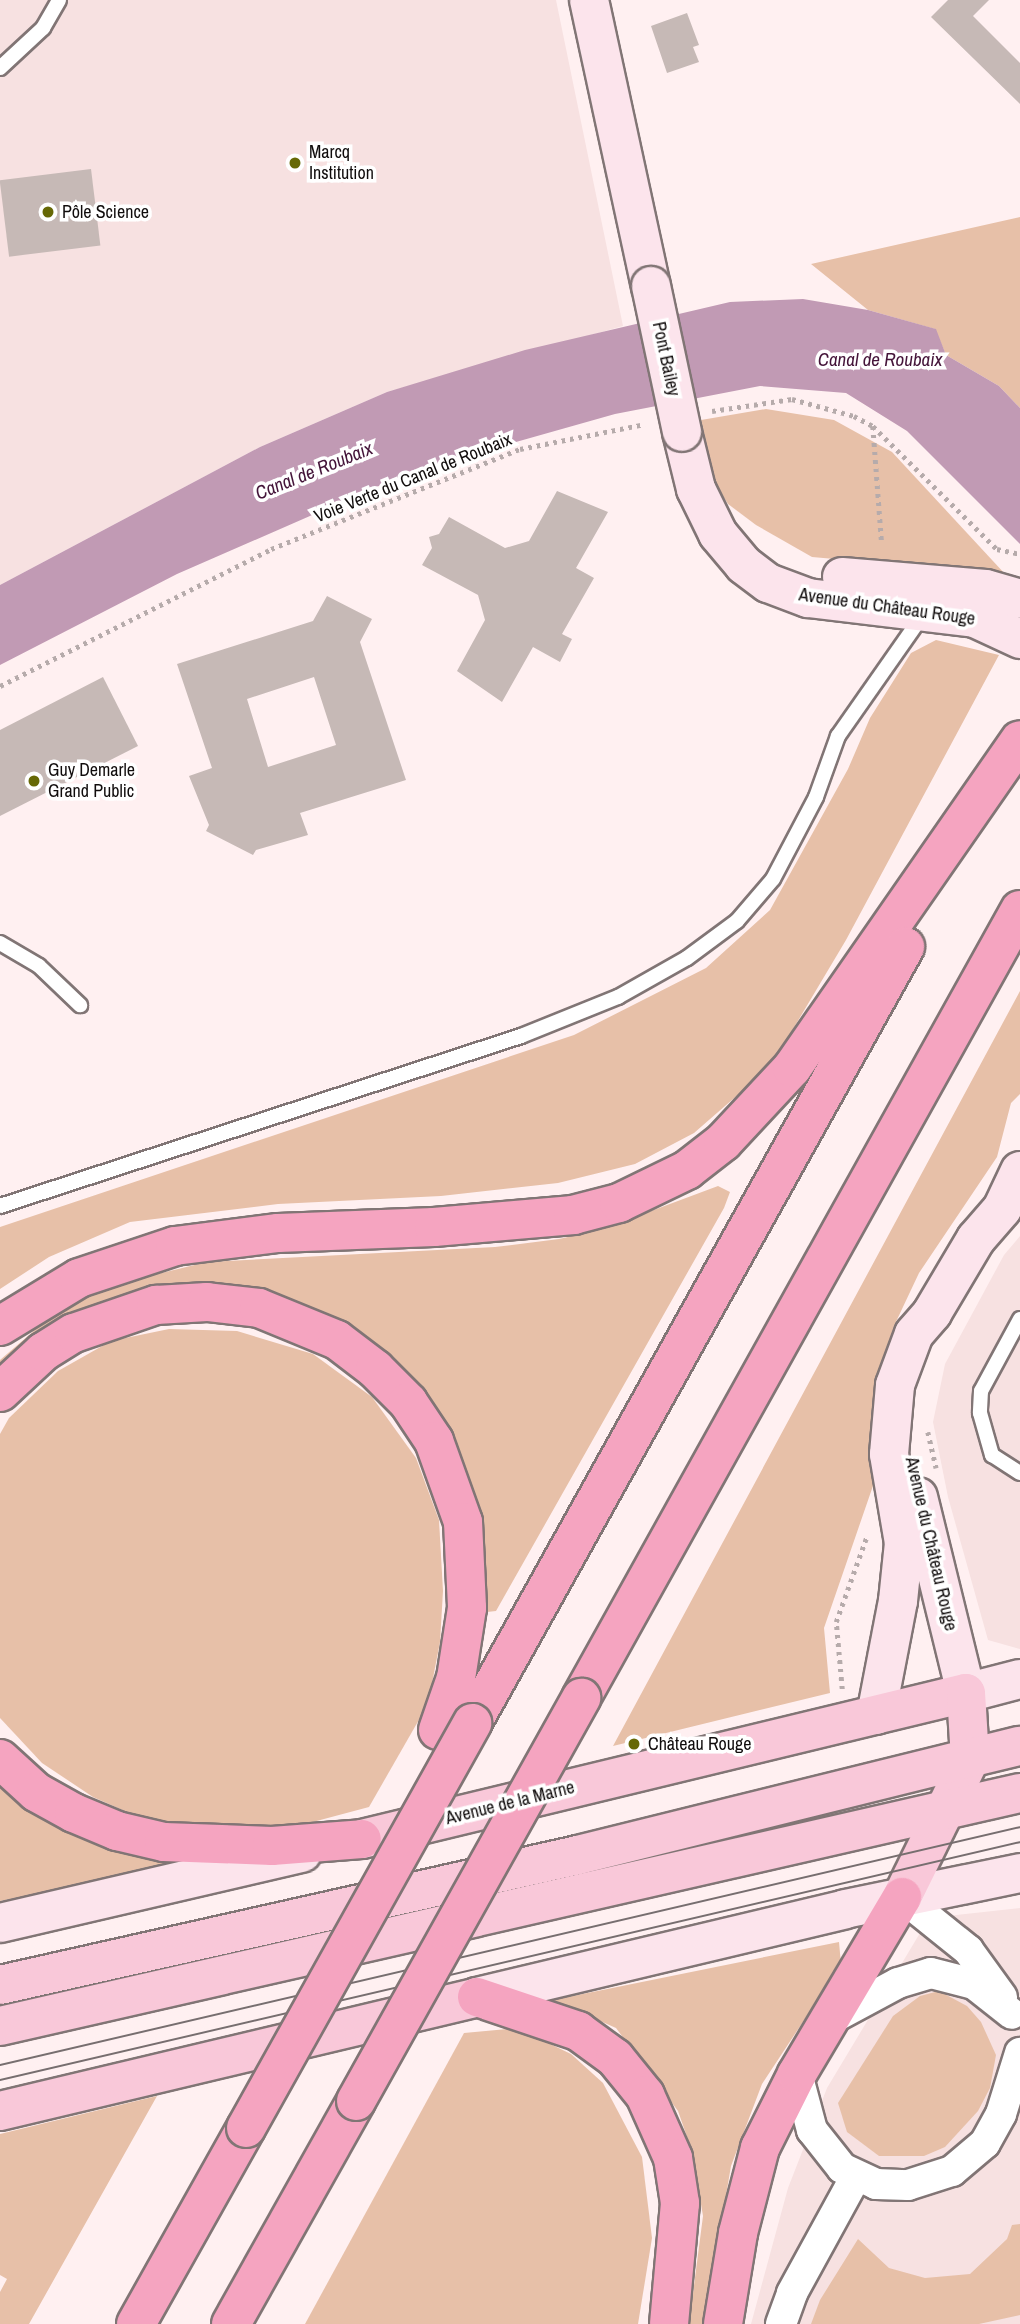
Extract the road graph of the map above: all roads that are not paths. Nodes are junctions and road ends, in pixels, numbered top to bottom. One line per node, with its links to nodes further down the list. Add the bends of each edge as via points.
1 (59, 0): 3 (lane, via 43,28)
2 (589, 0): 4 (street, Pont Bailey, bridge)
3 (0, 68)
4 (681, 422): 5 (street, Avenue du Château Rouge)
5 (705, 508): 6 (street, Avenue du Château Rouge, via 742,544 783,570 986,589); 7 (street, Avenue du Château Rouge, via 736,557 780,589 807,598)
6 (1020, 599)
7 (925, 611): 8 (street, Avenue du Château Rouge, via 975,618); 16 (lane, via 838,736 816,797 773,879 737,921 687,958 618,997 521,1036)
8 (1020, 639)
9 (1020, 740): 20 (highway, via 792,1068 723,1142 687,1170 619,1203 573,1215 434,1227 278,1233 175,1246 79,1278); 26 (highway)
10 (1020, 910): 45 (highway, bridge)
11 (0, 943): 12 (lane, via 39,966)
12 (80, 1005)
13 (1020, 1139): 14 (street)
14 (1020, 1153)
15 (1020, 1171): 17 (street, Avenue du Château Rouge)
16 (0, 1206)
17 (1011, 1206): 18 (street, Avenue du Château Rouge, via 976,1239)
18 (932, 1313): 24 (street, Avenue du Château Rouge, via 910,1408 909,1449); 25 (street, Avenue du Château Rouge, via 908,1347 892,1397 889,1454 904,1543 898,1601)
19 (1020, 1319): 22 (lane, via 981,1391 979,1413 992,1455)
20 (0, 1326)
21 (0, 1392): 26 (highway, via 43,1352 74,1333 156,1304 259,1308 337,1340 408,1402 434,1441 463,1522 467,1608 456,1678)
22 (1020, 1473)
23 (1020, 1679): 24 (street, Avenue de la Marne)
24 (966, 1693): 25 (main road, Avenue de la Marne); 29 (main road)
25 (862, 1718): 32 (main road, Avenue de la Marne)
26 (455, 1726): 47 (highway, bridge, via 349,1943)
27 (1020, 1746): 29 (main road)
28 (0, 1759): 32 (highway, via 36,1792 74,1813 117,1831 164,1842 272,1846)
29 (970, 1759): 31 (main road); 36 (main road, via 538,1864)
30 (1020, 1793): 31 (main road)
31 (943, 1814): 34 (main road); 40 (main road, via 700,1870 583,1891 285,1965)
32 (362, 1839): 35 (street, Avenue de la Marne)
33 (1020, 1873): 34 (street)
34 (902, 1897): 37 (street); 38 (highway); 39 (street, via 968,1950)
35 (0, 1923)
36 (0, 1985)
37 (477, 1997): 43 (main road); 50 (highway, via 578,2031 615,2059 645,2095 673,2158 680,2203)
38 (831, 2019): 39 (street, via 898,1983 932,1973 974,1984); 42 (highway)
39 (1016, 2023)
40 (0, 2026)
41 (1020, 2053): 44 (street)
42 (797, 2074): 46 (street, via 812,2130 842,2168); 51 (highway, via 752,2172)
43 (0, 2111)
44 (1007, 2124): 46 (street, via 965,2163 936,2177 892,2186)
45 (317, 2171): 48 (highway); 49 (highway)
46 (856, 2176): 52 (street)
47 (136, 2324)
48 (231, 2324)
49 (260, 2324)
50 (669, 2324)
51 (723, 2324)
52 (781, 2324)

